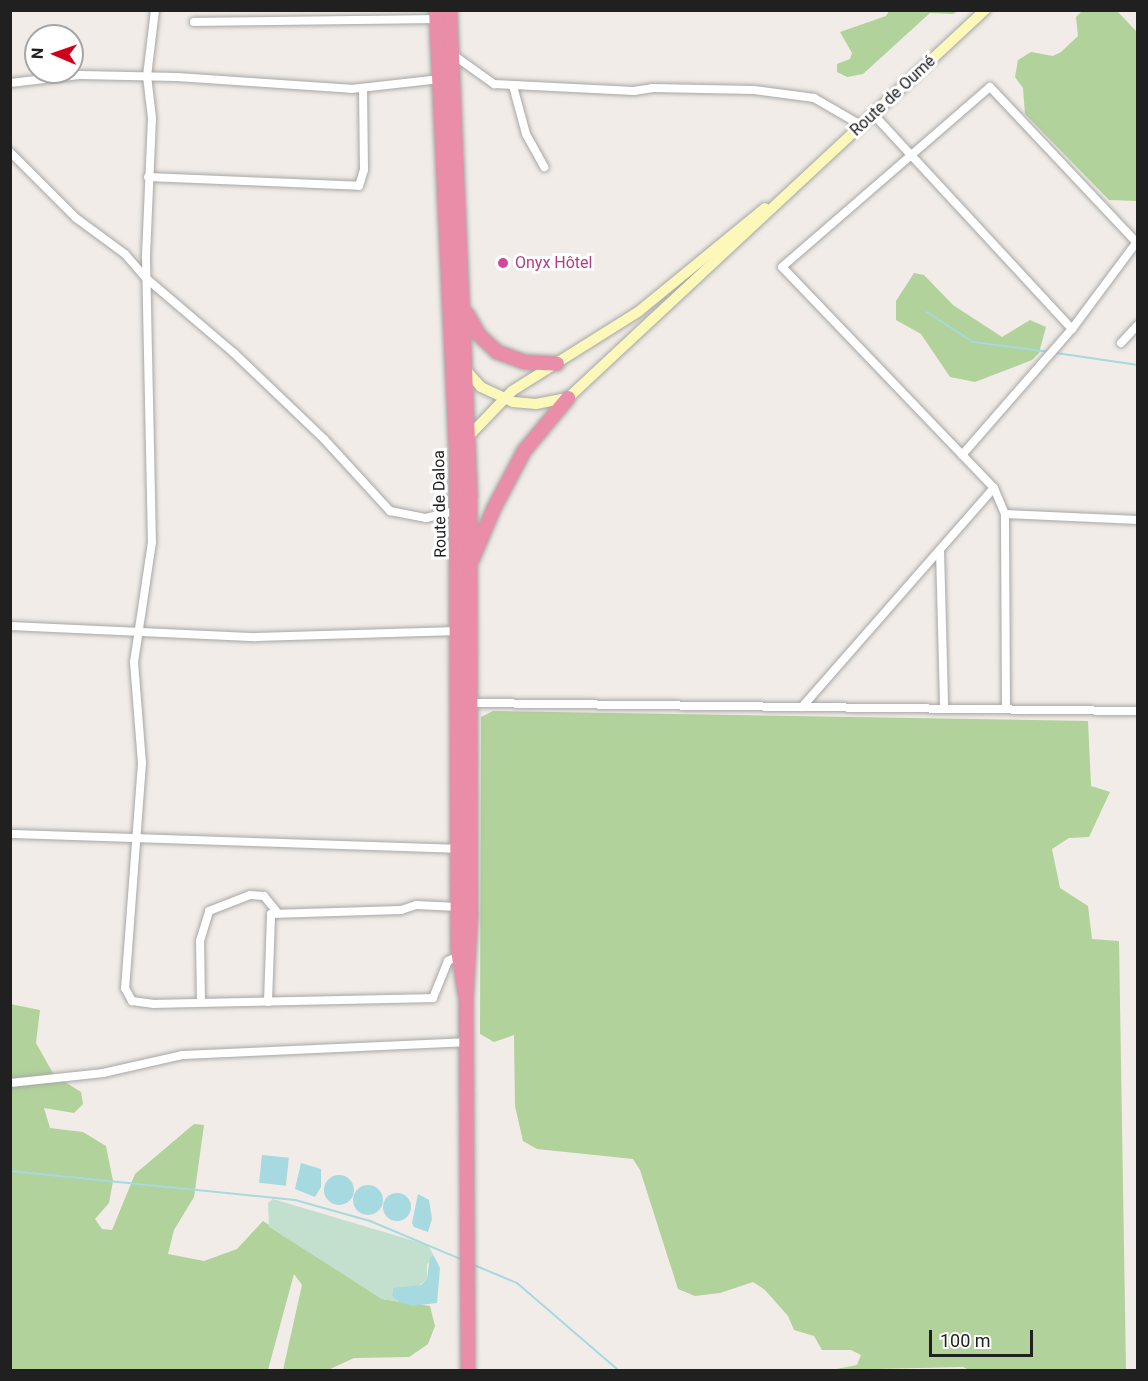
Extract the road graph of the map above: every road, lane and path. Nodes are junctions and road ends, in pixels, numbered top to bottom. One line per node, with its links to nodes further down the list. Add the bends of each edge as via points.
1 (155, 10): 7 (street)
2 (450, 10): 6 (highway, Route de Daloa)
3 (985, 10): 12 (main road, Route de Oumé)
4 (436, 15): 5 (street); 8 (highway, Route de Daloa)
5 (194, 22)
6 (452, 54): 10 (street, via 482,79); 21 (highway, Route de Daloa)
7 (147, 76): 9 (street, via 81,75); 11 (street, via 296,88); 17 (street, via 152,118)
8 (440, 79): 11 (street); 25 (highway, Route de Daloa)
9 (10, 83)
10 (513, 86): 13 (street, via 754,90 814,98); 16 (street, via 526,134)
11 (363, 88): 17 (street, via 364,170 359,186)
12 (873, 114): 13 (main road, Route de Oumé); 15 (street)
13 (861, 125): 18 (main road, Route de Oumé)
14 (10, 152): 20 (street, via 76,218 125,254)
15 (909, 154): 19 (street, via 990,87); 23 (street); 32 (street, via 782,267)
16 (544, 167)
17 (148, 177): 20 (street)
18 (801, 181): 26 (main road, via 638,312); 28 (main road)
19 (1137, 244): 23 (street)
20 (147, 279): 34 (street, via 209,330 324,439 390,511 426,518); 40 (street, via 152,542)
21 (463, 303): 26 (highway, via 470,324 498,352 524,362); 27 (highway, Route de Daloa)
22 (1137, 325): 24 (street)
23 (1072, 329): 32 (street)
24 (1121, 344)
25 (453, 351): 27 (main road); 31 (highway, Route de Daloa)
26 (557, 364): 29 (main road)
27 (466, 373): 29 (main road); 30 (highway, Route de Daloa)
28 (568, 398): 29 (main road, via 536,404); 38 (highway, via 524,451)
29 (502, 399): 30 (main road)
30 (469, 434): 31 (main road); 38 (highway, Route de Daloa)
31 (456, 453): 34 (highway, Route de Daloa)
32 (962, 455): 33 (street)
33 (994, 488): 35 (street); 37 (street)
34 (457, 510): 41 (highway, Route de Daloa)
35 (1005, 514): 36 (street); 45 (street)
36 (1137, 519)
37 (940, 550): 43 (street); 44 (street)
38 (469, 568): 42 (highway, Route de Daloa)
39 (10, 626): 40 (street)
40 (136, 631): 41 (street, via 256,637); 48 (street, via 135,692 142,763)
41 (458, 631): 49 (highway, Route de Daloa)
42 (471, 704): 43 (street); 53 (highway, Route de Daloa, via 471,958)
43 (802, 707): 44 (street)
44 (944, 708): 45 (street)
45 (1006, 709): 46 (street)
46 (1137, 711)
47 (10, 834): 48 (street)
48 (135, 840): 49 (street, via 174,838); 54 (street, via 124,981 128,996 138,1003)
49 (458, 849): 50 (highway, Route de Daloa)
50 (458, 906): 51 (street); 52 (highway, Route de Daloa)
51 (277, 912): 54 (street, via 264,896 250,895 209,911 200,940); 55 (street, via 269,920)
52 (458, 956): 53 (highway, Route de Daloa); 55 (street, via 448,961 433,998)
53 (466, 997): 56 (highway)
54 (201, 1002): 55 (street)
55 (268, 1002)
56 (466, 1042): 57 (street, via 182,1055 103,1073); 58 (highway)
57 (10, 1083)
58 (468, 1371)

